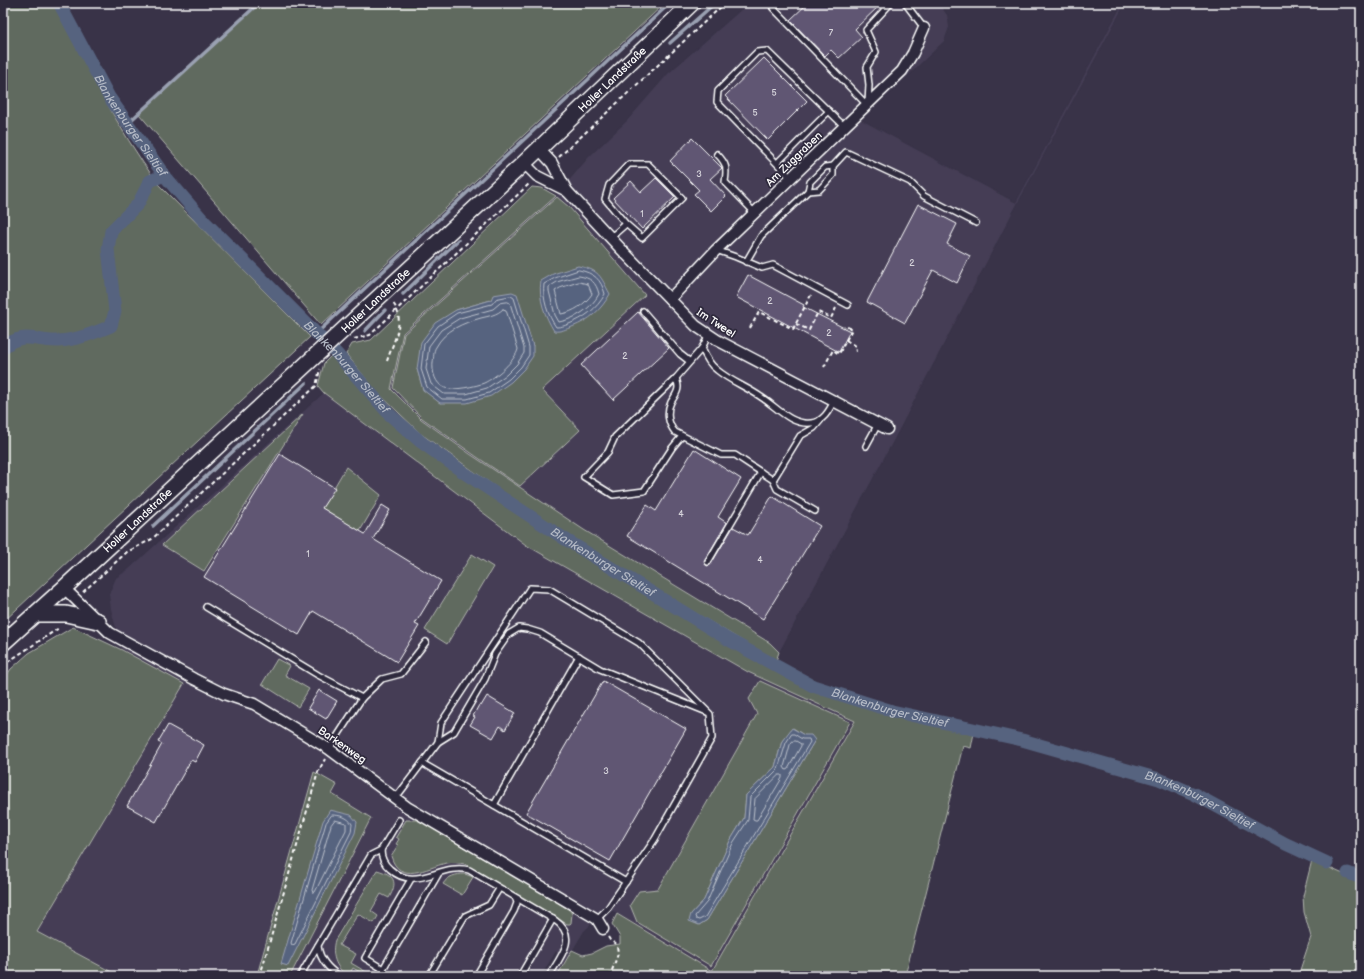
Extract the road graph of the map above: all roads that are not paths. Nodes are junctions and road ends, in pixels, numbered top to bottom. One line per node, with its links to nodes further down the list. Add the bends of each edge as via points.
1 (692, 3): 9 (main road, Holler Landstraße)
2 (779, 3): 6 (lane, via 773,8)
3 (891, 3): 6 (lane, via 866,30 876,52 867,66)
4 (905, 3): 5 (lane)
5 (924, 28): 6 (street, Am Zuggraben, via 902,71)
6 (868, 106): 8 (street, Am Zuggraben)
7 (829, 111): 8 (lane); 12 (lane); 12 (lane, via 767,51 757,52 718,91 717,102)
8 (845, 127): 14 (street, Am Zuggraben)
9 (539, 149): 11 (main road, Holler Landstraße); 15 (street, Im Tweel, via 552,163)
10 (717, 154): 17 (lane, via 724,161 727,170 725,182)
11 (524, 163): 15 (street, Im Tweel, via 537,176); 39 (main road, Holler Landstraße, via 337,335 318,362)
12 (777, 163): 14 (lane)
13 (833, 166): 16 (lane, via 825,167 810,182); 16 (lane, via 833,175 819,190); 18 (lane, via 846,152 910,182 924,196)
14 (792, 178): 17 (street, Am Zuggraben)
15 (567, 191): 20 (street, Im Tweel)
16 (808, 191): 22 (lane, via 761,236)
17 (755, 213): 21 (street, Am Zuggraben)
18 (976, 223)
19 (626, 224): 19 (lane, via 605,199 609,185 629,164 648,164 682,198 642,238); 20 (lane)
20 (610, 238): 23 (street, Im Tweel)
21 (716, 250): 22 (lane); 23 (street, Am Zuggraben)
22 (746, 262): 24 (lane, via 762,268 773,265)
23 (670, 299): 26 (street, Im Tweel, via 696,326)
24 (848, 305)
25 (643, 311): 28 (lane)
26 (708, 334): 27 (lane); 30 (street, Im Tweel)
27 (702, 348): 28 (lane); 31 (lane, via 716,370 762,397 790,418 800,422)
28 (689, 361): 29 (lane)
29 (676, 378): 33 (lane, via 678,388 668,415 671,428); 33 (lane, via 615,437 608,452 584,478 613,496 644,491)
30 (835, 401): 31 (lane); 32 (street, Im Tweel)
31 (820, 421): 36 (lane, via 800,436)
32 (883, 426): 34 (lane)
33 (682, 436): 35 (lane, via 721,455 735,455)
34 (866, 446)
35 (761, 472): 36 (lane); 38 (lane)
36 (773, 480): 37 (lane, via 777,490)
37 (815, 511)
38 (708, 562)
39 (64, 588): 41 (main road, Holler Landstraße); 42 (street, Barkenweg)
40 (206, 607): 46 (lane, via 318,675)
41 (36, 614): 42 (main road, via 66,614); 44 (main road, Holler Landstraße)
42 (98, 621): 49 (street, Barkenweg, via 110,633 224,694 254,704)
43 (426, 642): 46 (lane, via 401,674 382,679)
44 (3, 643)
45 (579, 656): 47 (lane, via 600,669); 48 (lane, via 540,633 519,628 509,634 495,654 485,679 454,732); 52 (lane)
46 (362, 698): 49 (lane)
47 (710, 714): 48 (lane, via 639,643 549,589 530,588 441,723); 57 (lane, via 712,738 655,839)
48 (438, 742): 50 (lane)
49 (329, 749): 51 (street, Barkenweg)
50 (422, 763): 51 (lane); 52 (lane)
51 (395, 799): 61 (street, Barkenweg)
52 (494, 805): 57 (lane)
53 (399, 820): 54 (lane)
54 (381, 850): 56 (lane, via 383,862 391,871 399,876); 63 (lane, via 371,855)
55 (439, 873): 56 (lane); 58 (lane, via 465,869); 64 (lane)
56 (411, 878): 64 (lane, via 365,958)
57 (626, 882): 61 (lane)
58 (500, 889): 59 (lane); 68 (lane, via 489,905 464,916)
59 (516, 899): 60 (lane); 69 (lane, via 514,911)
60 (552, 920): 70 (lane); 71 (lane, via 564,928 567,939 564,950)
61 (597, 920): 62 (street, Barkenweg)
62 (603, 929)
63 (318, 946): 65 (lane); 66 (lane, via 326,966)
64 (383, 969): 67 (lane)
65 (300, 976)
66 (339, 976)
67 (379, 976)
68 (429, 976)
69 (476, 976)
70 (520, 976)
71 (549, 976)

